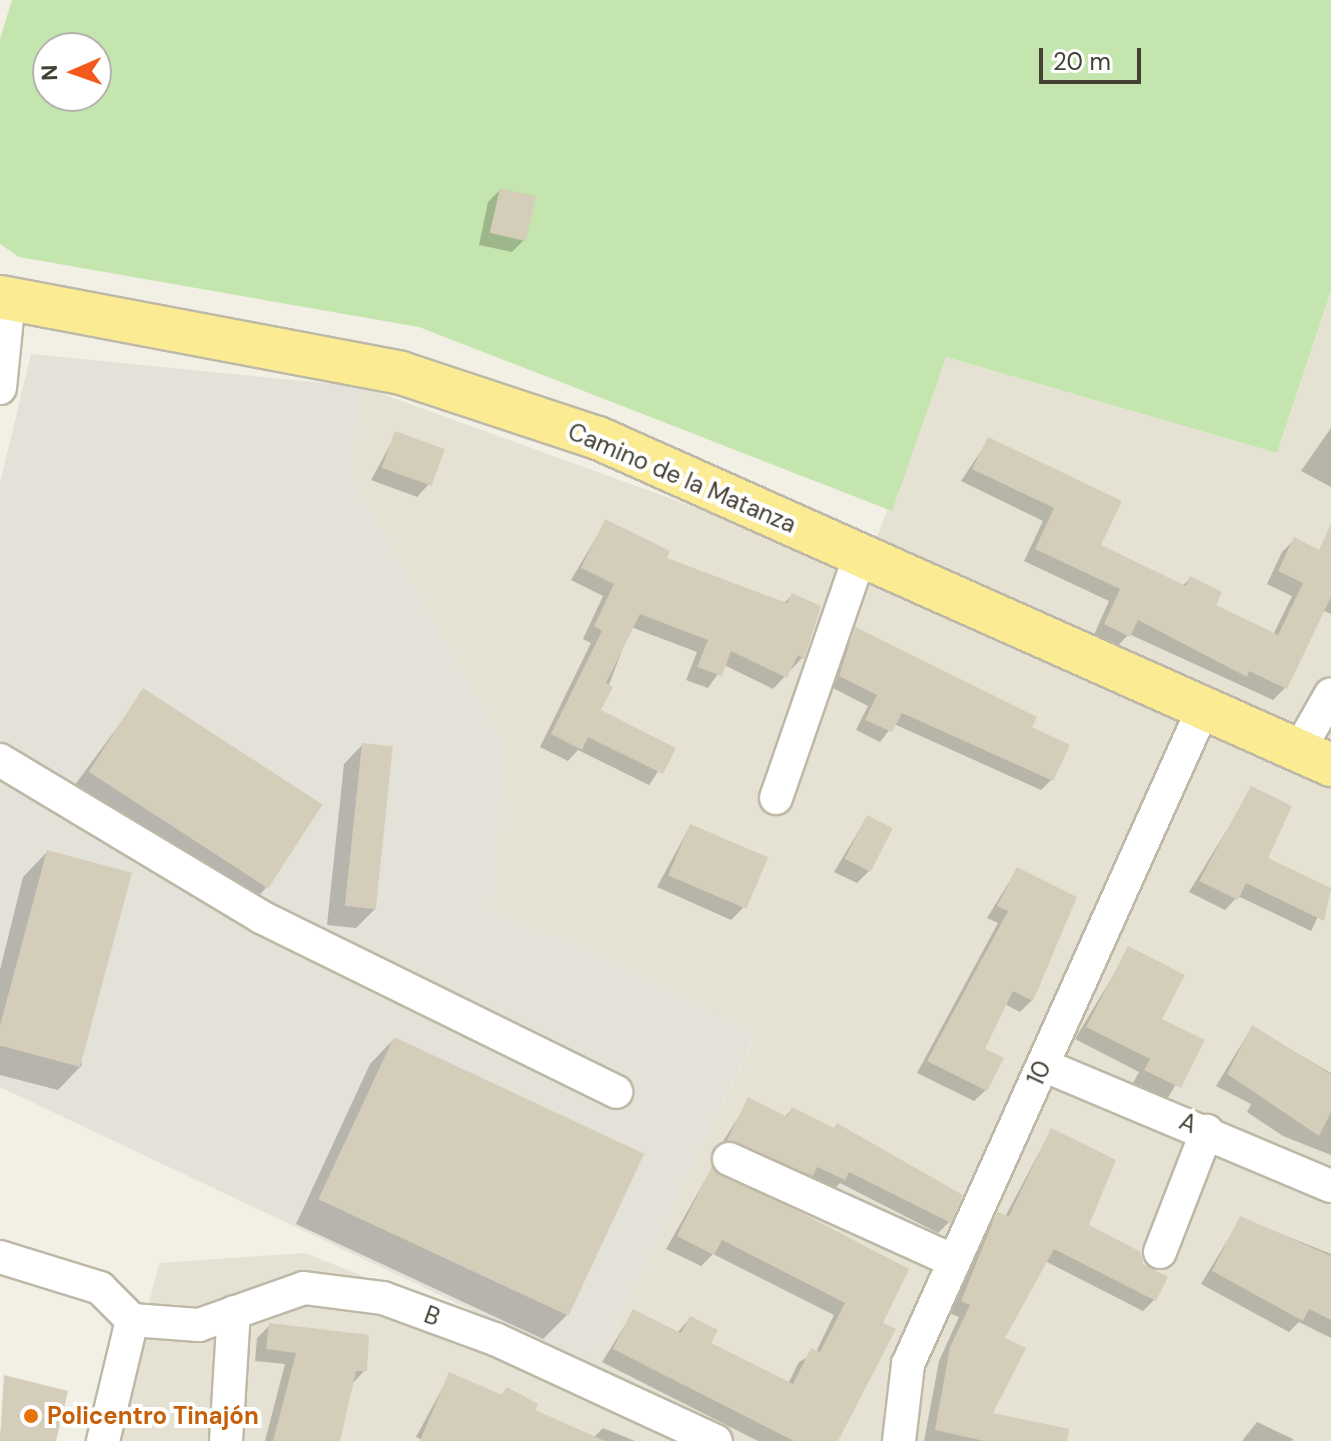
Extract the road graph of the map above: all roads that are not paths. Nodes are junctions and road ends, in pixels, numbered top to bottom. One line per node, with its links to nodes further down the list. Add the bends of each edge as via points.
1 (4, 298): 2 (street); 3 (main road, Camino de la Matanza, via 401,373 598,438)
2 (0, 388)
3 (860, 556): 5 (main road, Camino de la Matanza); 8 (street)
4 (1331, 694): 6 (street)
5 (1202, 711): 6 (main road, Camino de la Matanza); 9 (street, 10)
6 (1315, 758)
7 (0, 760): 10 (street, via 261,917)
8 (776, 798)
9 (1043, 1065): 11 (street, A); 16 (street, 10)
10 (616, 1092)
11 (1207, 1131): 13 (street, A); 14 (street)
12 (729, 1159): 16 (street)
13 (1331, 1186)
14 (1160, 1252)
15 (0, 1257): 18 (street, via 100,1288)
16 (952, 1260): 19 (street, 10, via 908,1364)
17 (234, 1312): 18 (street, B, via 199,1325); 21 (street); 22 (street, B, via 304,1288 383,1298 497,1340)
18 (132, 1320): 20 (street)
19 (895, 1434)
20 (103, 1441)
21 (226, 1441)
22 (716, 1441)

